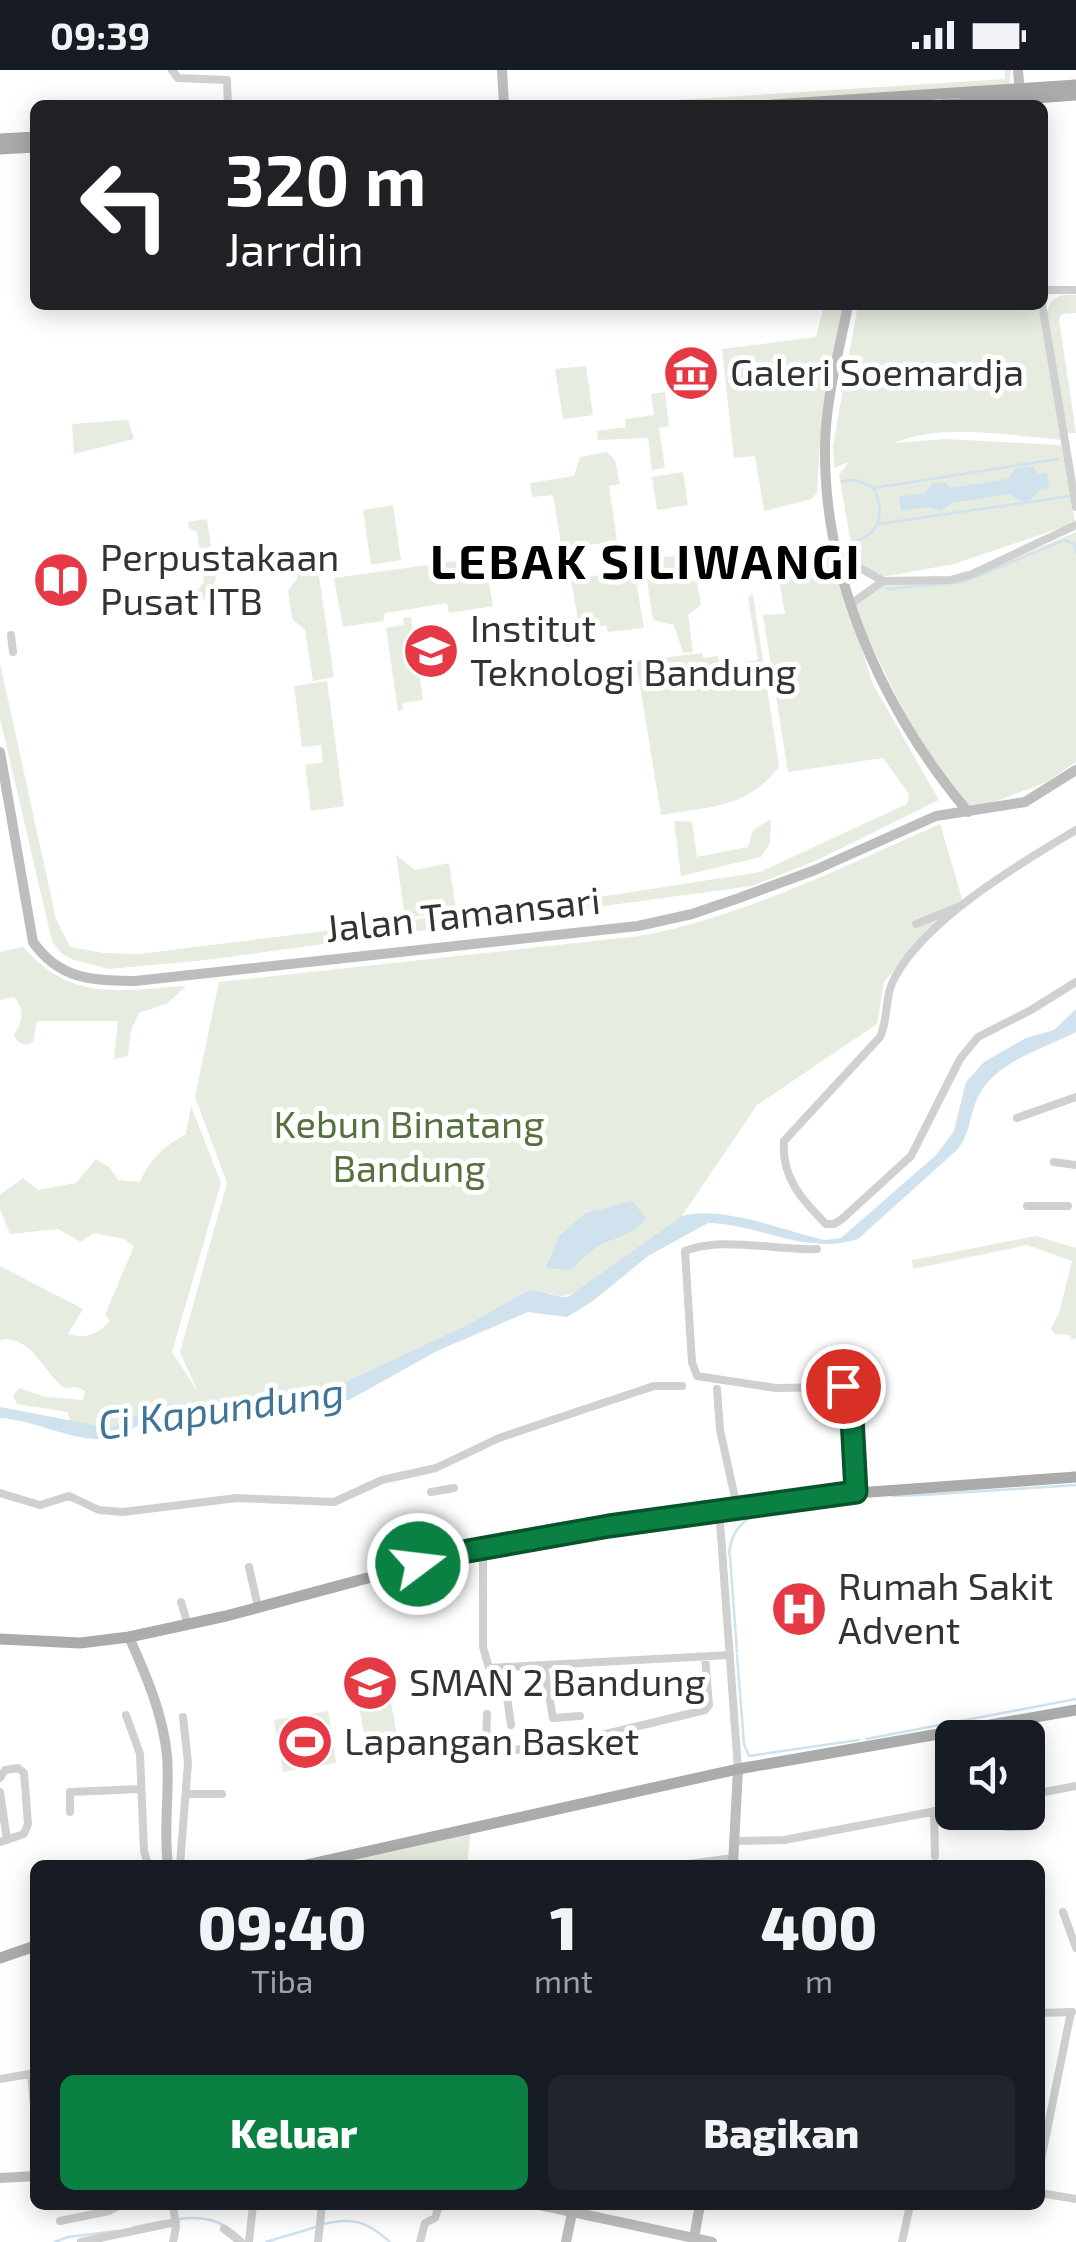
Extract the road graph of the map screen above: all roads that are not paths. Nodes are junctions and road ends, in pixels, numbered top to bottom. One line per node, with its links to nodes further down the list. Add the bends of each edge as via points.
1 (172, 70): 4 (street, via 178,78)
2 (502, 70): 9 (main road)
3 (1018, 70): 6 (main road)
4 (227, 75): 8 (street)
5 (1076, 86): 6 (main road)
6 (1020, 94): 7 (main road); 10 (main road); 11 (main road)
7 (1076, 95)
8 (228, 100)
9 (504, 100)
10 (913, 100)
11 (977, 100)
12 (30, 137): 13 (main road)
13 (0, 139)
14 (30, 147): 15 (main road)
15 (0, 149)
16 (1048, 290): 17 (street)
17 (1076, 290)
18 (847, 310): 22 (main road, via 824,446)
19 (1043, 310): 20 (street)
20 (1076, 507)
21 (1076, 525): 23 (street, via 962,578)
22 (834, 544): 23 (street, via 846,560); 24 (main road)
23 (883, 582): 24 (street)
24 (851, 604): 29 (main road, via 906,728)
25 (10, 634): 26 (street)
26 (13, 652)
27 (0, 752): 29 (main road, Jalan Tamansari, via 33,942 60,970 98,980 194,976 638,926 754,892 936,816)
28 (1076, 770): 29 (main road, Jalan Tamansari, via 1025,802)
29 (968, 812)
30 (1076, 830): 31 (street)
31 (962, 906): 32 (street); 33 (street, via 893,981 880,1037 784,1141 794,1188 826,1224 842,1219 911,1156 953,1071 978,1037)
32 (916, 924)
33 (1076, 982)
34 (1076, 1097): 35 (street)
35 (1017, 1118)
36 (1054, 1162): 37 (street)
37 (1076, 1165)
38 (1027, 1206): 39 (street)
39 (1068, 1206)
40 (817, 1249): 48 (street, via 749,1245 685,1251 691,1358 696,1376 724,1382 846,1387)
41 (682, 1386): 43 (street, via 654,1386 567,1415)
42 (717, 1390): 50 (street)
43 (436, 1468): 45 (street); 49 (street, via 382,1480 334,1502 236,1498 123,1512 69,1496 40,1504)
44 (1076, 1477): 48 (main road)
45 (442, 1488): 46 (street); 47 (street)
46 (454, 1488)
47 (431, 1492)
48 (856, 1492): 50 (main road)
49 (0, 1493)
50 (737, 1507): 51 (main road)
51 (719, 1509): 52 (main road); 59 (street)
52 (483, 1548): 55 (main road); 62 (street, via 486,1665)
53 (248, 1567): 55 (street)
54 (181, 1602): 56 (street)
55 (258, 1607): 56 (main road)
56 (188, 1625): 57 (main road)
57 (129, 1637): 58 (main road, via 64,1644); 83 (main road, via 164,1730)
58 (0, 1639)
59 (730, 1656): 60 (street); 69 (street)
60 (705, 1657): 61 (street); 64 (street, via 705,1710 490,1754)
61 (544, 1666): 62 (street); 67 (street, via 553,1718)
62 (503, 1669): 68 (street)
63 (1076, 1710): 69 (main road)
64 (487, 1714)
65 (126, 1715): 72 (street, via 140,1754)
66 (182, 1716): 75 (street)
67 (580, 1716)
68 (511, 1726)
69 (738, 1769): 80 (main road); 85 (main road)
70 (0, 1778): 79 (street, via 6,1770 24,1773 28,1829)
71 (1076, 1786): 73 (street)
72 (142, 1790): 78 (street, via 70,1792); 82 (street)
73 (1045, 1791)
74 (0, 1792): 79 (street)
75 (187, 1794): 76 (street); 84 (street)
76 (222, 1794)
77 (934, 1811): 80 (street, via 784,1840); 81 (street)
78 (70, 1812)
79 (3, 1841)
80 (734, 1841): 86 (main road)
81 (935, 1856)
82 (147, 1860)
83 (168, 1860)
84 (180, 1860)
85 (328, 1860)
86 (730, 1860)
87 (1063, 1912): 89 (street)
88 (30, 1948): 90 (main road)
89 (1076, 1948)
90 (0, 1958)
91 (1074, 2011): 92 (street); 95 (street)
92 (1045, 2013)
93 (30, 2074): 94 (street)
94 (0, 2079)
95 (1045, 2142)
96 (30, 2176): 97 (main road)
97 (0, 2178)
98 (1045, 2194): 99 (street)
99 (1076, 2199)
100 (114, 2210): 109 (street)
101 (174, 2210): 110 (street)
102 (252, 2210): 116 (street)
103 (321, 2210): 117 (street)
104 (437, 2210): 118 (street, via 434,2220 424,2222)
105 (563, 2210): 108 (main road)
106 (699, 2210): 112 (main road)
107 (909, 2210): 121 (street)
108 (572, 2212): 112 (main road); 119 (main road)
109 (60, 2221)
110 (176, 2222): 113 (street); 114 (street)
111 (224, 2229): 115 (street)
112 (694, 2238): 120 (main road)
113 (82, 2242)
114 (173, 2242)
115 (241, 2242)
116 (249, 2242)
117 (318, 2242)
118 (420, 2242)
119 (566, 2242)
120 (712, 2242)
121 (902, 2242)

